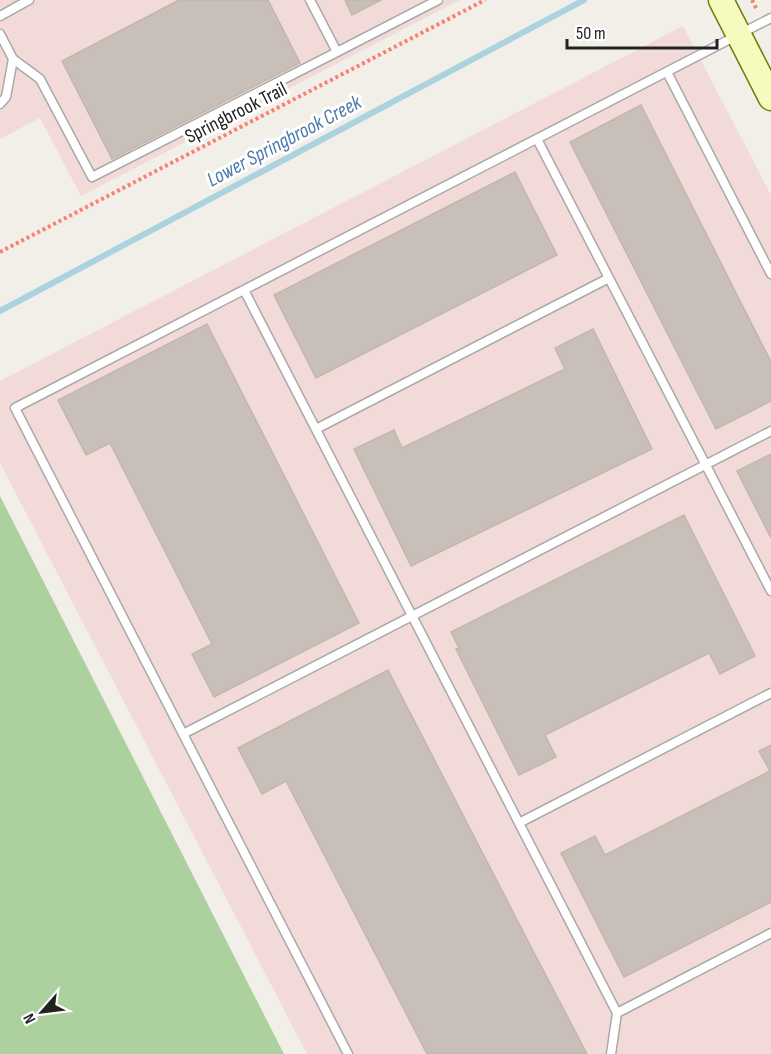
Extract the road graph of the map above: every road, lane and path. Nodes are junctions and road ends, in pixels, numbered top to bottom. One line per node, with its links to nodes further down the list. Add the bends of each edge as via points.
1 (29, 0): 6 (lane)
2 (310, 0): 10 (lane)
3 (438, 0): 10 (lane)
4 (485, 0): 16 (path, Springbrook Trail)
5 (722, 0): 9 (street)
6 (0, 16)
7 (771, 18): 9 (lane)
8 (0, 34): 11 (lane)
9 (739, 35): 12 (lane); 13 (street)
10 (337, 52): 11 (lane, via 92,177 40,79)
11 (13, 59): 14 (lane, via 6,97)
12 (667, 72): 15 (lane); 17 (lane)
13 (771, 98)
14 (0, 104)
15 (537, 139): 18 (lane); 19 (lane)
16 (0, 252)
17 (771, 274)
18 (609, 278): 20 (lane); 22 (lane)
19 (244, 290): 20 (lane); 26 (lane, via 15,408)
20 (315, 429): 24 (lane)
21 (771, 431): 22 (lane)
22 (706, 465): 23 (lane); 24 (lane)
23 (771, 591)
24 (412, 616): 26 (lane); 27 (lane)
25 (771, 693): 27 (lane)
26 (183, 734): 30 (lane)
27 (519, 823): 29 (lane)
28 (771, 933): 29 (lane)
29 (617, 1013): 31 (lane)
30 (348, 1054)
31 (611, 1054)

